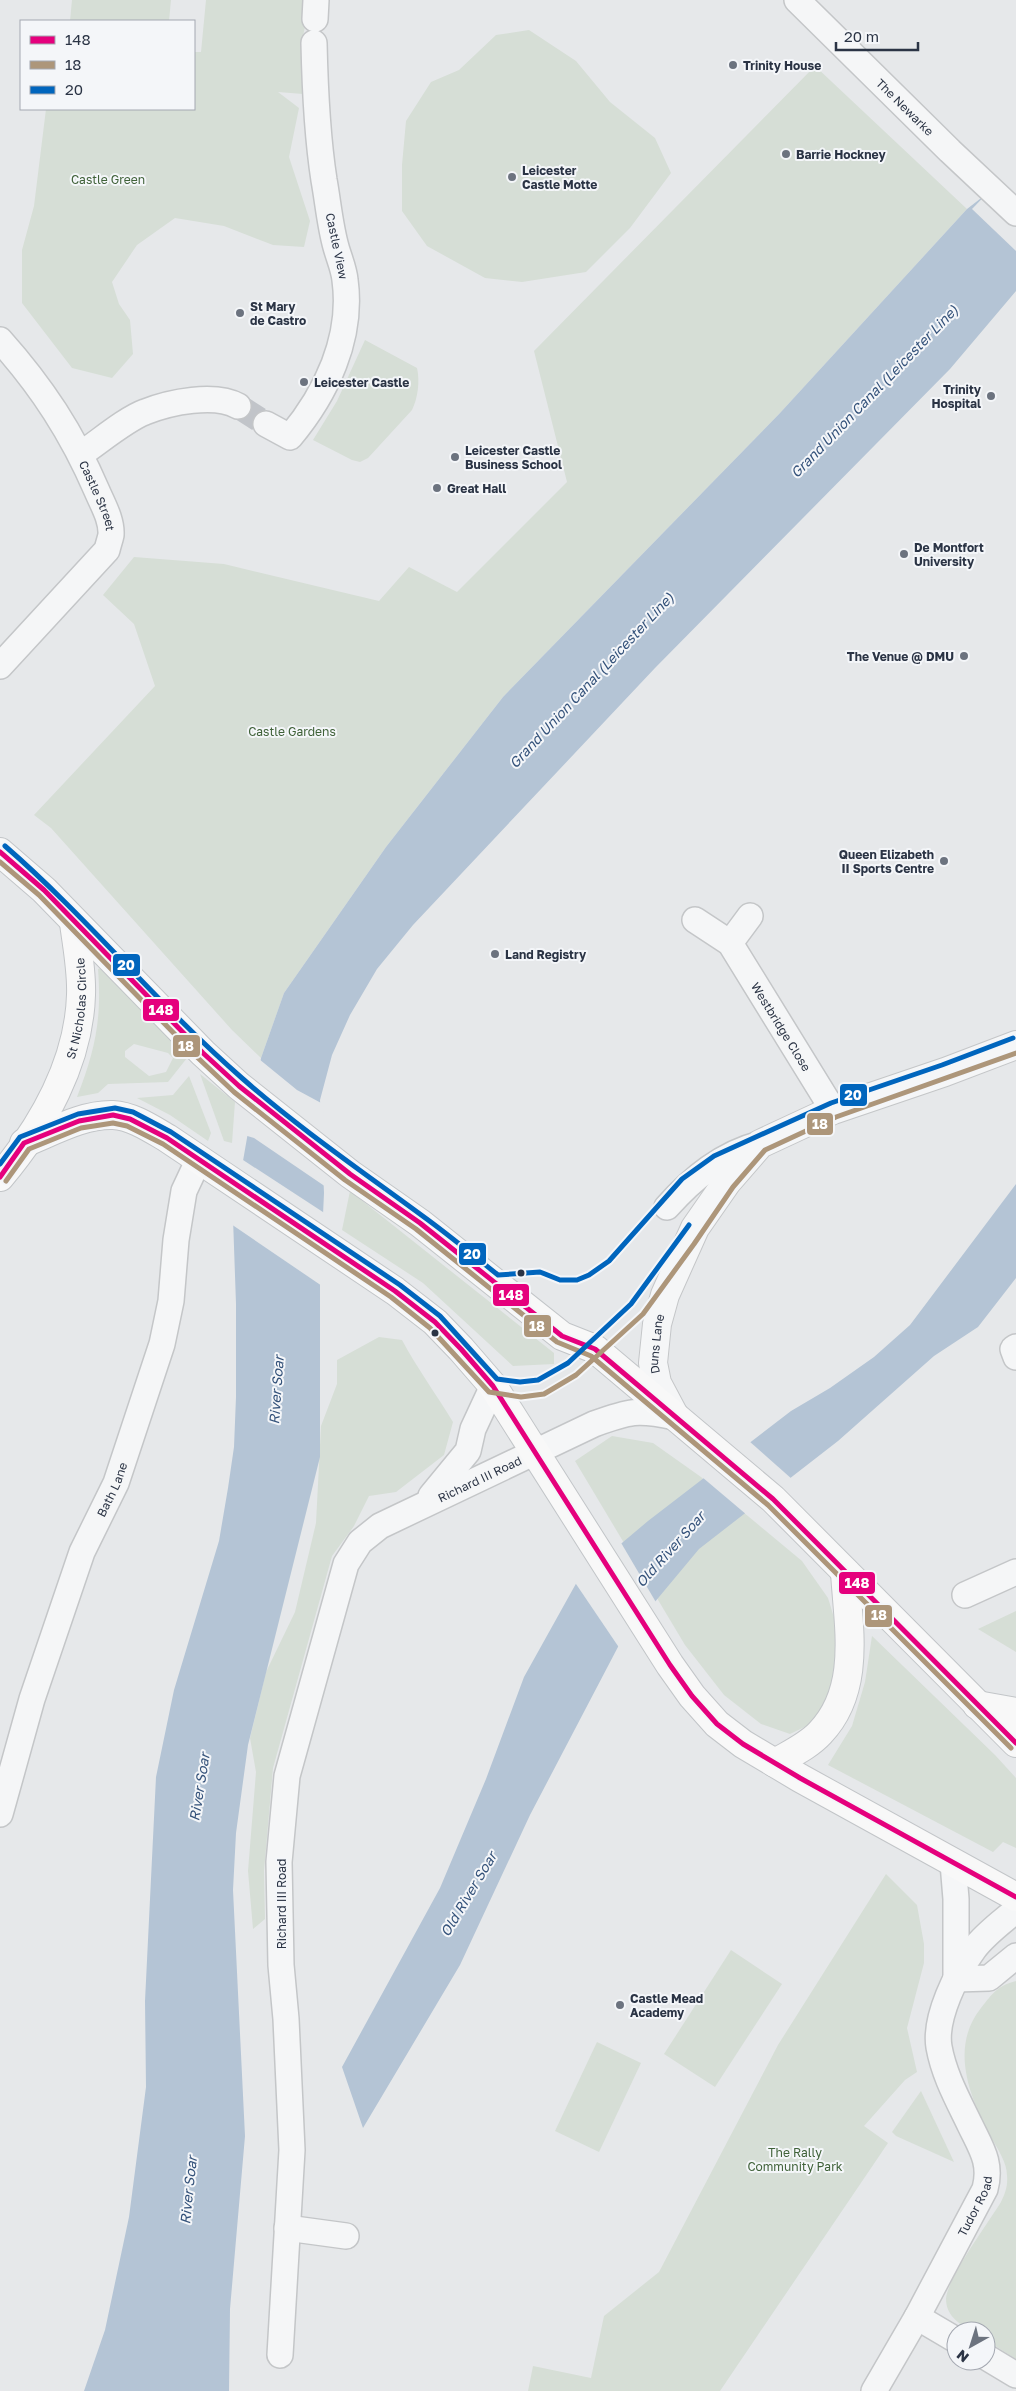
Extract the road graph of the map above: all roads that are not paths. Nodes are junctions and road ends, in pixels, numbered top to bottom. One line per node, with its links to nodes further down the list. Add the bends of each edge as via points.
1 (797, 0): 3 (street, The Newarke)
2 (315, 21): 6 (street, Castle View, via 316,106 335,246 345,280 346,324 338,356 305,419 290,438)
3 (1016, 212)
4 (0, 340): 7 (street, Castle Street, via 32,376)
5 (238, 406): 7 (street, via 215,399 171,404 144,412)
6 (266, 424)
7 (81, 454): 8 (street, Castle Street, via 109,518 111,534 107,550)
8 (0, 666)
9 (0, 852): 12 (main road, via 44,890)
10 (750, 916): 13 (street)
11 (696, 920): 13 (street, Westbridge Close)
12 (74, 923): 16 (main road, St Nicholas Circle, via 82,994 76,1034 64,1076); 24 (main road, via 239,1086 562,1336 595,1349)
13 (730, 944): 15 (street, Westbridge Close)
14 (1016, 1045): 15 (street, Duns Lane)
15 (833, 1110): 17 (street, Duns Lane)
16 (24, 1143): 18 (main road, via 79,1121 113,1115 148,1127); 19 (main road, St Nicholas Circle)
17 (760, 1144): 20 (street, Duns Lane, via 718,1162 687,1185); 24 (street, Duns Lane, via 727,1182 695,1228 664,1295 652,1363 657,1383)
18 (199, 1159): 23 (main road, via 435,1322); 33 (street, Bath Lane, via 184,1191 171,1301 162,1344 116,1483 82,1552 32,1699)
19 (0, 1176)
20 (667, 1207)
21 (1016, 1347): 22 (street, via 1012,1349)
22 (1016, 1357)
23 (492, 1386): 25 (main road); 26 (street, Richard III Road, via 473,1429 468,1451)
24 (681, 1422): 25 (street, Richard III Road, via 648,1411 626,1412); 27 (main road, via 773,1499)
25 (534, 1451): 26 (street, Richard III Road); 34 (main road, via 692,1696 717,1724)
26 (425, 1504): 41 (street, Richard III Road, via 369,1533 349,1558 337,1590 287,1776 280,1862 281,1965 292,2150)
27 (845, 1572): 30 (main road); 34 (main road, via 851,1645 846,1689 820,1733)
28 (1016, 1572): 29 (street)
29 (965, 1594)
30 (977, 1705): 31 (main road); 32 (main road)
31 (1016, 1712)
32 (1016, 1743)
33 (9, 1754): 35 (street, Bath Lane)
34 (775, 1763): 36 (main road)
35 (0, 1814)
36 (953, 1863): 37 (main road); 40 (street, Tudor Road)
37 (1016, 1897)
38 (1016, 1910): 40 (street, Tudor Road, via 975,1948)
39 (1016, 1956): 40 (street, via 989,1978)
40 (956, 1979): 43 (street, Tudor Road, via 944,2007 939,2045 944,2067 984,2155 989,2175 985,2189)
41 (287, 2228): 42 (street); 45 (street, Richard III Road)
42 (346, 2236)
43 (917, 2317): 44 (street); 48 (street, Tudor Road)
44 (946, 2334)
45 (280, 2355)
46 (996, 2364): 47 (street)
47 (1016, 2375)
48 (874, 2391)

